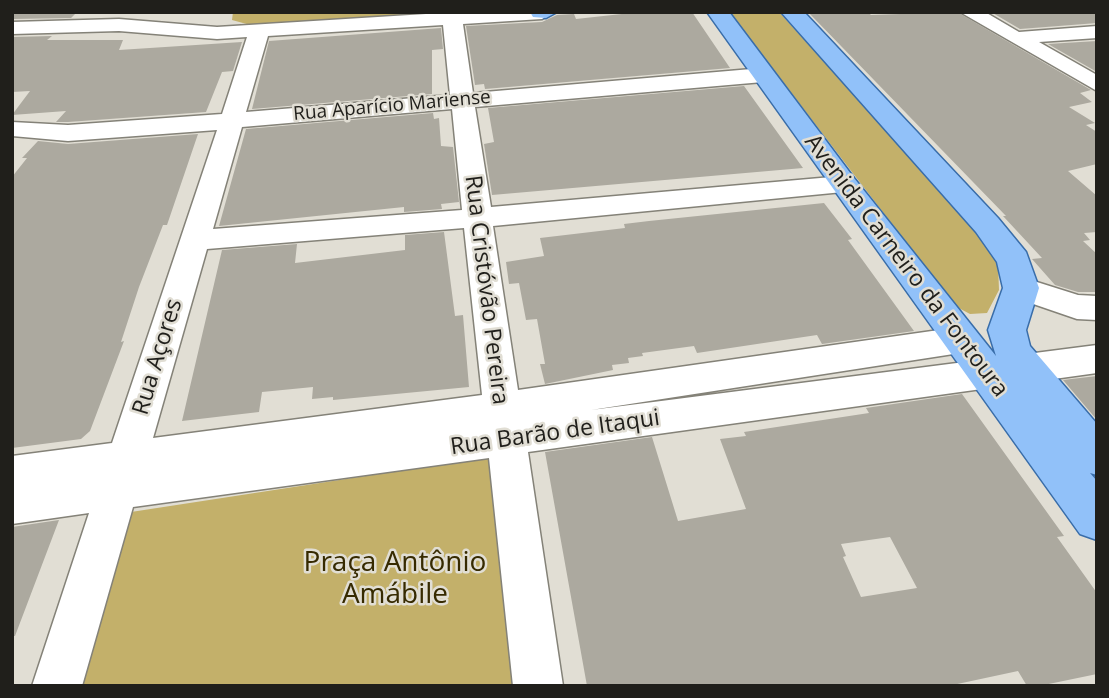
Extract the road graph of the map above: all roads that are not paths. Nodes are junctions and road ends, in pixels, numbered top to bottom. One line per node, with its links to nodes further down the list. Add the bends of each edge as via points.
1 (194, 12): 10 (street, via 190,26)
2 (220, 12): 9 (street, via 219,23)
3 (543, 12): 7 (street)
4 (718, 12): 13 (main road, Avenida Carneiro da Fontoura)
5 (792, 12): 21 (main road, via 987,225 1014,260)
6 (970, 12): 12 (street)
7 (452, 19): 9 (street); 15 (street, Rua Cristóvão Pereira)
8 (12, 28): 10 (street, via 119,25)
9 (253, 30): 10 (street); 16 (street, Rua Açores)
10 (205, 32)
11 (1097, 32): 12 (street)
12 (1016, 38): 14 (street)
13 (763, 75): 15 (street, Rua Aparício Mariense); 18 (main road, Avenida Carneiro da Fontoura)
14 (1097, 84)
15 (462, 100): 16 (street, Rua Aparício Mariense); 19 (street, Rua Cristóvão Pereira)
16 (231, 119): 17 (street, Rua Aparício Mariense, via 90,133); 20 (street, Rua Açores)
17 (15, 133)
18 (843, 184): 19 (street); 23 (main road, Avenida Carneiro da Fontoura)
19 (476, 218): 20 (street); 27 (street, Rua Cristóvão Pereira)
20 (195, 240): 30 (street, Rua Açores)
21 (1021, 288): 22 (street, via 1077,307); 25 (main road, Avenida Carneiro da Fontoura, via 1006,330 1012,349)
22 (1097, 308)
23 (960, 340): 25 (main road, Avenida Carneiro da Fontoura); 26 (street, Rua Barão de Itaqui)
24 (1097, 359): 25 (street, Rua Barão de Itaqui)
25 (1005, 372): 26 (street, Rua Barão de Itaqui); 28 (main road, Avenida Carneiro da Fontoura); 32 (main road, Avenida Carneiro da Fontoura)
26 (738, 391): 27 (street, Rua Barão de Itaqui)
27 (503, 424): 30 (street, Rua Barão de Itaqui); 34 (street, Rua Cristóvão Pereira)
28 (1097, 456)
29 (12, 475): 30 (street, Rua Barão de Itaqui)
30 (120, 476): 31 (street, Rua Barão de Itaqui); 33 (street, Rua Açores)
31 (12, 504)
32 (1097, 517)
33 (57, 686)
34 (538, 686)

